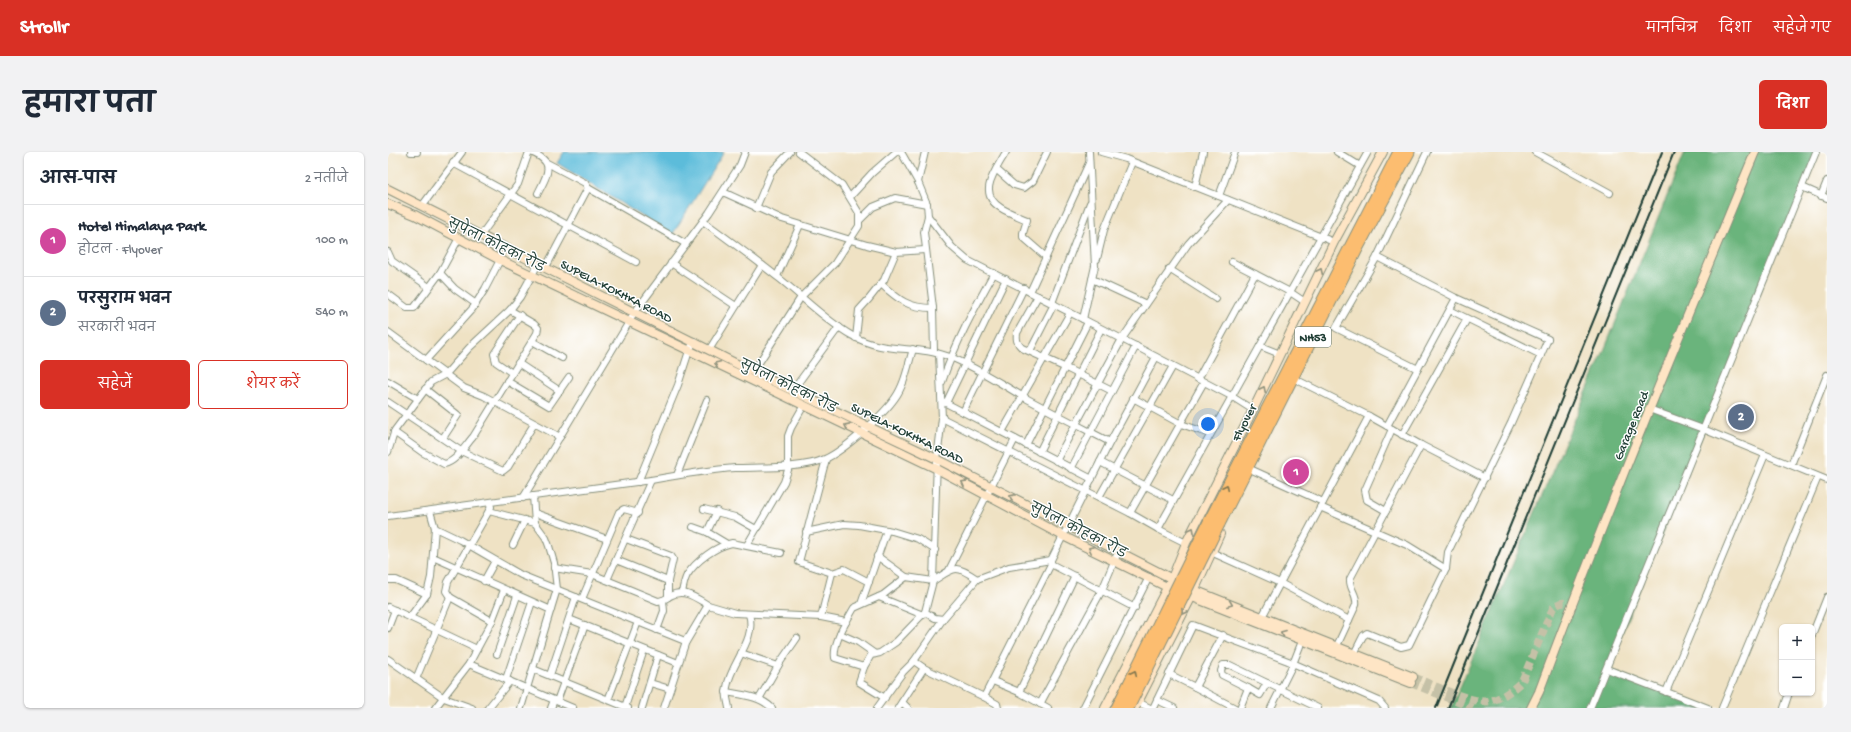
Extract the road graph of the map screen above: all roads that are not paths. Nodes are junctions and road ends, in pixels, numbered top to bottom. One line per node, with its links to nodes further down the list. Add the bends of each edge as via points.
1 (411, 152): 2 (street)
2 (417, 152)
3 (462, 152): 31 (street)
4 (530, 152): 32 (street, via 541,156); 44 (street, via 522,177)
5 (745, 152): 41 (street, via 740,165)
6 (790, 152): 53 (street, via 771,172)
7 (799, 152): 46 (street, via 842,185)
8 (896, 152): 46 (street)
9 (901, 152): 36 (street)
10 (925, 152): 36 (street)
11 (1006, 152): 34 (street)
12 (1047, 152): 34 (street, via 1033,181 1024,188 1014,185)
13 (1089, 152): 29 (street)
14 (1101, 152): 28 (street)
15 (1128, 152): 28 (street)
16 (1202, 152): 37 (street)
17 (1235, 152): 45 (street)
18 (1337, 152): 33 (street)
19 (1368, 152): 33 (street)
20 (1383, 152): 63 (street)
21 (1399, 152): 382 (highway, Flyover / NH53, one-way to 21, bridge, via 1235,468)
22 (1409, 152): 363 (highway, Flyover / NH53, bridge, via 1256,449)
23 (1414, 152): 142 (street)
24 (1426, 152): 69 (street)
25 (1534, 152): 43 (street)
26 (1755, 152): 163 (street, Garage Road)
27 (1816, 152): 38 (street)
28 (1126, 159): 30 (street)
29 (1090, 161): 48 (street); 68 (street)
30 (1132, 162): 37 (street); 76 (street, via 1104,230)
31 (453, 163): 44 (street); 52 (street)
32 (547, 163): 39 (street, via 585,183); 42 (street, via 548,172)
33 (1360, 166): 61 (street)
34 (996, 170): 68 (street, via 989,185 989,195 998,207 1027,220 1023,237)
35 (1827, 181): 47 (street)
36 (918, 182): 51 (street)
37 (1195, 187): 45 (street)
38 (1802, 187): 47 (street); 175 (street)
39 (588, 188): 58 (street); 64 (street)
40 (388, 189): 52 (street, SUPELA-KOKHKA ROAD)
41 (722, 192): 53 (street); 56 (street)
42 (538, 193)
43 (1610, 193)
44 (510, 195): 58 (street); 59 (street)
45 (1219, 196): 49 (street)
46 (850, 197): 55 (street)
47 (1824, 197)
48 (1092, 200): 76 (street); 96 (street)
49 (1228, 200): 61 (street); 77 (street, via 1188,244)
50 (388, 204): 60 (street, सुपेला कोहका रोड)
51 (927, 204): 54 (street); 55 (street, via 895,198 873,207)
52 (422, 206): 59 (street, SUPELA-KOKHKA ROAD)
53 (756, 208): 57 (street)
54 (928, 216): 65 (street, via 924,232); 79 (street, via 952,247 967,260)
55 (860, 220): 62 (street)
56 (702, 221): 64 (street); 75 (street)
57 (800, 225): 62 (street); 82 (street)
58 (568, 226): 71 (street); 74 (street)
59 (481, 235): 74 (street, SUPELA-KOKHKA ROAD)
60 (459, 238): 70 (street, सुपेला कोहका रोड); 78 (street)
61 (1321, 238): 63 (street); 88 (street)
62 (851, 240): 67 (street); 91 (street, via 835,262)
63 (1334, 242): 94 (street, one-way to 63)
64 (686, 244): 73 (street)
65 (925, 250): 67 (street); 99 (street)
66 (388, 252): 86 (street, via 392,261)
67 (896, 252): 85 (street)
68 (1046, 257): 87 (street)
69 (1377, 257): 92 (street); 133 (street, via 1336,328)
70 (500, 260): 81 (street, सुपेला कोहका रोड); 95 (street)
71 (636, 262)
72 (1232, 262): 80 (street)
73 (672, 263): 98 (street); 102 (street)
74 (542, 265): 81 (street); 102 (street, SUPELA-KOKHKA ROAD)
75 (762, 265): 82 (street); 98 (street)
76 (1095, 266): 84 (street)
77 (1170, 269): 93 (street); 97 (street)
78 (440, 273): 86 (street); 95 (street, via 455,289)
79 (994, 273): 83 (street); 124 (street)
80 (1255, 274): 88 (street); 141 (street)
81 (532, 275): 100 (street); 107 (street, सुपेला कोहका रोड)
82 (777, 276): 91 (street)
83 (1006, 279): 87 (street); 130 (street)
84 (1092, 279): 97 (street); 106 (street)
85 (881, 284): 99 (street, via 910,306); 111 (street, via 859,310)
86 (429, 288): 89 (street, via 413,309 407,308)
87 (1027, 290): 90 (street); 135 (street)
88 (1290, 292): 94 (street); 116 (street)
89 (388, 294)
90 (1038, 296): 96 (street); 120 (street, via 1016,339 1018,344)
91 (802, 297): 108 (street); 134 (street)
92 (1456, 298): 101 (street); 123 (street, via 1548,339)
93 (1216, 299)
94 (1305, 302): 122 (street)
95 (476, 304): 128 (street)
96 (1053, 304): 103 (street); 120 (street)
97 (1146, 304): 112 (street)
98 (736, 306): 119 (street)
99 (934, 308): 121 (street)
100 (510, 310): 104 (street); 137 (street, via 469,348)
101 (1450, 310): 105 (street); 133 (street)
102 (635, 312): 107 (street); 114 (street, SUPELA-KOKHKA ROAD)
103 (1070, 312): 106 (street); 127 (street)
104 (520, 315): 113 (street, via 538,328); 136 (street, via 494,354 496,362)
105 (1467, 319): 123 (street); 181 (street)
106 (1085, 320): 109 (street); 131 (street)
107 (629, 321): 118 (street, सुपेला कोहका रोड); 182 (street)
108 (839, 327): 111 (street); 149 (street)
109 (1101, 329): 112 (street); 138 (street)
110 (388, 332): 128 (street)
111 (856, 338): 117 (street, via 871,345 890,349)
112 (1122, 339): 115 (street); 146 (street)
113 (532, 342): 126 (street); 129 (street)
114 (694, 342): 118 (street); 119 (street, SUPELA-KOKHKA ROAD)
115 (1136, 346): 125 (street); 151 (street)
116 (1260, 346): 122 (street); 152 (street)
117 (913, 349): 121 (street); 173 (street, via 905,378 896,397)
118 (689, 350): 160 (street, सुपेला कोहका रोड, one-way to 118); 209 (street, via 678,386)
119 (709, 350): 134 (street, SUPELA-KOKHKA ROAD)
120 (1030, 351): 127 (street)
121 (934, 352): 124 (street); 147 (street, via 939,354)
122 (1280, 354): 164 (street, one-way to 122)
123 (1541, 355): 205 (street)
124 (950, 357): 130 (street); 147 (street)
125 (1156, 357): 132 (street); 154 (street)
126 (562, 358)
127 (1045, 358): 131 (street); 153 (street)
128 (426, 360): 137 (street)
129 (518, 363): 136 (street); 150 (street)
130 (964, 364): 135 (street); 159 (street)
131 (1064, 366): 138 (street); 161 (street)
132 (1173, 366): 141 (street); 162 (street)
133 (1418, 369): 174 (street)
134 (753, 372): 149 (street, SUPELA-KOKHKA ROAD)
135 (982, 372): 153 (street); 165 (street)
136 (512, 373): 144 (street)
137 (446, 374): 148 (street, via 431,382); 158 (street, via 464,388)
138 (1078, 374): 146 (street); 167 (street)
139 (1827, 375): 197 (street)
140 (569, 377): 150 (street)
141 (1198, 379): 145 (street)
142 (1295, 379): 168 (street); 201 (street)
143 (388, 380): 155 (street)
144 (507, 381): 150 (street, via 547,406 551,405); 158 (street)
145 (1204, 382): 152 (street); 172 (street)
146 (1098, 383): 151 (street); 171 (street)
147 (941, 386): 159 (street)
148 (426, 389): 155 (street); 183 (street, via 458,415)
149 (793, 390): 173 (street, SUPELA-KOKHKA ROAD)
150 (560, 391)
151 (1112, 391): 178 (street)
152 (1231, 396): 164 (street); 180 (street)
153 (1023, 397): 161 (street); 177 (street)
154 (1133, 398): 162 (street); 185 (street)
155 (418, 399): 166 (street)
156 (707, 400): 203 (street)
157 (388, 402): 166 (street)
158 (494, 402): 170 (street); 188 (street)
159 (944, 402): 165 (street); 169 (street)
160 (804, 405): 179 (street, सुपेला कोहका रोड, one-way to 160); 198 (street, via 788,436)
161 (1044, 407): 167 (street); 186 (street)
162 (1150, 407): 172 (street); 202 (street)
163 (1649, 409): 175 (street); 390 (street, Garage Road)
164 (1253, 410): 243 (street, one-way to 164)
165 (963, 412): 177 (street)
166 (407, 414): 176 (street); 183 (street)
167 (1057, 414): 171 (street); 191 (street)
168 (1369, 416): 174 (street); 219 (street)
169 (942, 418): 189 (street); 194 (street)
170 (534, 424): 182 (street); 188 (street, via 505,470)
171 (1075, 424): 178 (street); 195 (street)
172 (1181, 424): 180 (street); 210 (street)
173 (868, 426): 179 (street); 194 (street, SUPELA-KOKHKA ROAD)
174 (1390, 428): 181 (street); 224 (street, via 1367,482 1365,495 1370,503)
175 (1703, 429): 192 (street); 336 (street)
176 (392, 431): 188 (street, via 444,464 450,462); 190 (street)
177 (1002, 432): 184 (street)
178 (1090, 432): 185 (street); 200 (street)
179 (862, 434): 193 (street); 199 (street, सुपेला कोहका रोड)
180 (1210, 434): 217 (street)
181 (1402, 435): 187 (street)
182 (560, 437): 216 (street)
183 (443, 438): 188 (street)
184 (1015, 439): 186 (street); 189 (street)
185 (1110, 442): 196 (street)
186 (1026, 445): 191 (street)
187 (1421, 445): 205 (street); 224 (street)
188 (461, 451)
189 (1008, 451): 211 (street); 212 (street)
190 (388, 452)
191 (1039, 452): 195 (street)
192 (1765, 455): 197 (street); 352 (street)
193 (826, 459): 198 (street); 239 (street)
194 (937, 460): 199 (street); 211 (street, SUPELA-KOKHKA ROAD)
195 (1056, 461): 200 (street)
196 (1100, 462): 202 (street); 206 (street)
197 (1791, 465): 204 (street)
198 (788, 466): 203 (street, via 734,468); 235 (street, via 784,482)
199 (937, 469): 213 (street, सुपेला कोहका रोड, one-way to 199); 248 (street)
200 (1071, 469): 206 (street)
201 (1250, 469): 219 (street); 250 (street)
202 (1115, 470): 210 (street); 215 (street)
203 (681, 475): 207 (street)
204 (1818, 477): 208 (street); 393 (street)
205 (1485, 478): 260 (street, via 1448,552)
206 (1092, 479): 212 (street)
207 (652, 480): 209 (street); 226 (street)
208 (1827, 480)
209 (638, 482): 214 (street)
210 (1146, 486): 217 (street); 227 (street)
211 (991, 487): 213 (street); 231 (street, SUPELA-KOKHKA ROAD, one-way to 211)
212 (1086, 490): 215 (street); 231 (street)
213 (988, 495): 240 (street, सुपेला कोहका रोड); 261 (street)
214 (533, 496): 216 (street); 225 (street)
215 (1099, 497): 227 (street)
216 (523, 498): 218 (street)
217 (1173, 500): 234 (street)
218 (490, 503): 221 (street); 222 (street)
219 (1321, 505): 237 (street); 275 (street)
220 (704, 509): 223 (street)
221 (430, 511): 228 (street); 233 (street)
222 (489, 511): 229 (street); 245 (street)
223 (717, 511): 235 (street, via 735,517); 238 (street)
224 (1386, 511): 237 (street)
225 (535, 512): 230 (street); 241 (street)
226 (638, 513): 241 (street, via 621,510); 242 (street)
227 (1130, 513): 234 (street)
228 (388, 516)
229 (525, 520): 230 (street); 247 (street)
230 (535, 523): 259 (street, via 546,538)
231 (1069, 526): 240 (street); 249 (street, SUPELA-KOKHKA ROAD)
232 (693, 527): 238 (street)
233 (435, 528): 245 (street); 253 (street)
234 (1158, 528): 243 (street)
235 (756, 529): 246 (street)
236 (888, 530): 239 (street, via 844,524); 248 (street, via 918,539); 252 (street)
237 (1375, 530): 260 (street, via 1407,545); 304 (street, via 1350,579 1350,586 1357,600)
238 (707, 532): 244 (street)
239 (806, 532): 263 (street, via 799,562)
240 (1063, 536): 255 (street, सुपेला कोहका रोड, one-way to 240); 257 (street)
241 (606, 539): 262 (street)
242 (626, 539): 254 (street); 272 (street, via 671,556)
243 (1186, 543): 267 (street)
244 (727, 544): 246 (street); 281 (street, via 718,547 694,568)
245 (469, 545): 256 (street); 258 (street)
246 (747, 545): 251 (street)
247 (513, 546)
248 (935, 550): 273 (street)
249 (1119, 550): 255 (street); 267 (street, SUPELA-KOKHKA ROAD)
250 (1211, 552): 275 (street); 283 (street)
251 (782, 553)
252 (877, 556): 265 (street); 274 (street)
253 (433, 557): 258 (street); 282 (street)
254 (616, 560): 270 (street); 272 (street)
255 (1114, 560): 266 (street, सुपेला कोहका रोड); 280 (street)
256 (495, 561): 271 (street); 278 (street, via 521,575)
257 (1051, 562): 264 (street); 268 (street, via 1009,567); 341 (street)
258 (456, 567): 271 (street); 285 (street, via 446,587 446,593)
259 (554, 568): 262 (street); 278 (street)
260 (1446, 569): 325 (street, via 1409,645 1401,647 1368,633 1363,636)
261 (949, 570): 268 (street, via 963,570); 273 (street)
262 (592, 574): 270 (street); 288 (street)
263 (832, 574): 274 (street, via 844,569); 299 (street)
264 (1076, 576): 280 (street); 351 (street)
265 (906, 577): 273 (street); 286 (street)
266 (1150, 578): 276 (street, सुपेला कोहका रोड); 294 (street)
267 (1172, 578): 276 (street); 277 (street, SUPELA-KOKHKA ROAD)
268 (978, 579): 303 (street)
269 (388, 580): 282 (street, via 396,580)
270 (607, 580): 289 (street, via 658,601)
271 (484, 581): 279 (street)
272 (668, 581): 289 (street)
273 (933, 581): 297 (street)
274 (869, 582): 291 (street)
275 (1280, 584): 300 (street); 304 (street)
276 (1167, 587): 277 (street, सुपेला कोहका रोड); 381 (street)
277 (1179, 587): 283 (street)
278 (557, 589): 288 (street); 296 (street)
279 (504, 590): 284 (street); 305 (street)
280 (1102, 590): 294 (street); 362 (street)
281 (679, 593): 289 (street); 292 (street, via 690,593)
282 (427, 594): 301 (street)
283 (1193, 594): 300 (street, one-way to 300); 317 (street, one-way to 283); 363 (street, one-way to 363)
284 (517, 596): 290 (street); 323 (street)
285 (450, 597): 305 (street); 311 (street)
286 (879, 597): 291 (street); 297 (street)
287 (1827, 597): 309 (street)
288 (579, 598): 302 (street); 306 (street)
289 (666, 598): 312 (street)
290 (532, 602): 296 (street); 340 (street)
291 (862, 604): 307 (street, via 854,608)
292 (708, 605): 298 (street, via 735,613); 316 (street)
293 (388, 607): 295 (street)
294 (1135, 608): 380 (street)
295 (395, 610): 301 (street); 310 (street)
296 (551, 610): 335 (street)
297 (924, 613): 303 (street); 324 (street, via 896,642)
298 (749, 614): 299 (street); 322 (street, via 749,633)
299 (821, 617): 307 (street)
300 (1262, 617): 321 (street)
301 (410, 618): 311 (street)
302 (569, 619): 308 (street); 338 (street)
303 (943, 619): 328 (street)
304 (1349, 620): 321 (street)
305 (492, 621): 319 (street)
306 (638, 622): 312 (street); 318 (street)
307 (846, 622): 313 (street)
308 (585, 625): 318 (street); 342 (street)
309 (1815, 627)
310 (388, 628)
311 (436, 630): 319 (street); 339 (street)
312 (657, 630): 316 (street)
313 (840, 634): 324 (street); 333 (street, via 835,658)
314 (1223, 635): 331 (street); 337 (street, via 1193,625); 345 (street)
315 (797, 638): 332 (street)
316 (686, 641): 329 (street)
317 (1302, 641): 321 (street); 331 (street)
318 (630, 644): 320 (street); 358 (street)
319 (477, 649): 330 (street)
320 (644, 650): 326 (street); 364 (street)
321 (1335, 650): 325 (street); 325 (street, via 1412,680)
322 (741, 653): 332 (street); 350 (street)
323 (497, 654)
324 (875, 654): 333 (street, via 871,655)
325 (1354, 654)
326 (658, 655): 329 (street); 343 (street)
327 (388, 659): 339 (street)
328 (914, 661): 334 (street); 355 (street)
329 (678, 663): 348 (street)
330 (469, 664): 340 (street); 354 (street)
331 (1293, 664): 349 (street); 389 (street, via 1379,701)
332 (778, 666): 357 (street)
333 (864, 667): 355 (street, via 859,682)
334 (924, 668): 356 (street); 361 (street)
335 (533, 669): 338 (street); 347 (street)
336 (1607, 669): 352 (street); 391 (street)
337 (1169, 674): 345 (street); 359 (street)
338 (550, 675): 342 (street)
339 (416, 679): 354 (street)
340 (508, 680): 347 (street); 367 (street)
341 (993, 680): 351 (street); 356 (street)
342 (564, 681): 358 (street); 360 (street)
343 (650, 683): 348 (street); 371 (street)
344 (1267, 683): 346 (street, via 1260,695); 346 (street, via 1230,665 1224,665 1222,675); 349 (street)
345 (1195, 686): 385 (street)
346 (1248, 688): 386 (street)
347 (527, 689): 360 (street); 368 (street)
348 (670, 689): 372 (street)
349 (1280, 690): 387 (street); 388 (street)
350 (726, 692): 357 (street); 373 (street)
351 (1019, 692): 362 (street)
352 (1666, 692): 392 (street)
353 (1789, 696): 394 (street)
354 (444, 698): 365 (street); 366 (street)
355 (885, 698): 375 (street)
356 (984, 698): 378 (street, via 997,704)
357 (759, 699): 374 (street)
358 (608, 700): 364 (street)
359 (1157, 700): 383 (street); 384 (street)
360 (556, 701): 369 (street); 370 (street)
361 (902, 702): 376 (street); 377 (street)
362 (1040, 704): 379 (street)
363 (1134, 706): 383 (street)
364 (626, 707)
365 (435, 708)
366 (472, 708)
367 (488, 708)
368 (521, 708)
369 (551, 708)
370 (573, 708)
371 (642, 708)
372 (664, 708)
373 (729, 708)
374 (772, 708)
375 (877, 708)
376 (898, 708)
377 (908, 708)
378 (998, 708)
379 (1048, 708)
380 (1083, 708)
381 (1105, 708)
382 (1117, 708)
383 (1152, 708)
384 (1174, 708)
385 (1235, 708)
386 (1240, 708)
387 (1270, 708)
388 (1318, 708)
389 (1385, 708)
390 (1531, 708)
391 (1590, 708)
392 (1708, 708)
393 (1722, 708)
394 (1784, 708)

